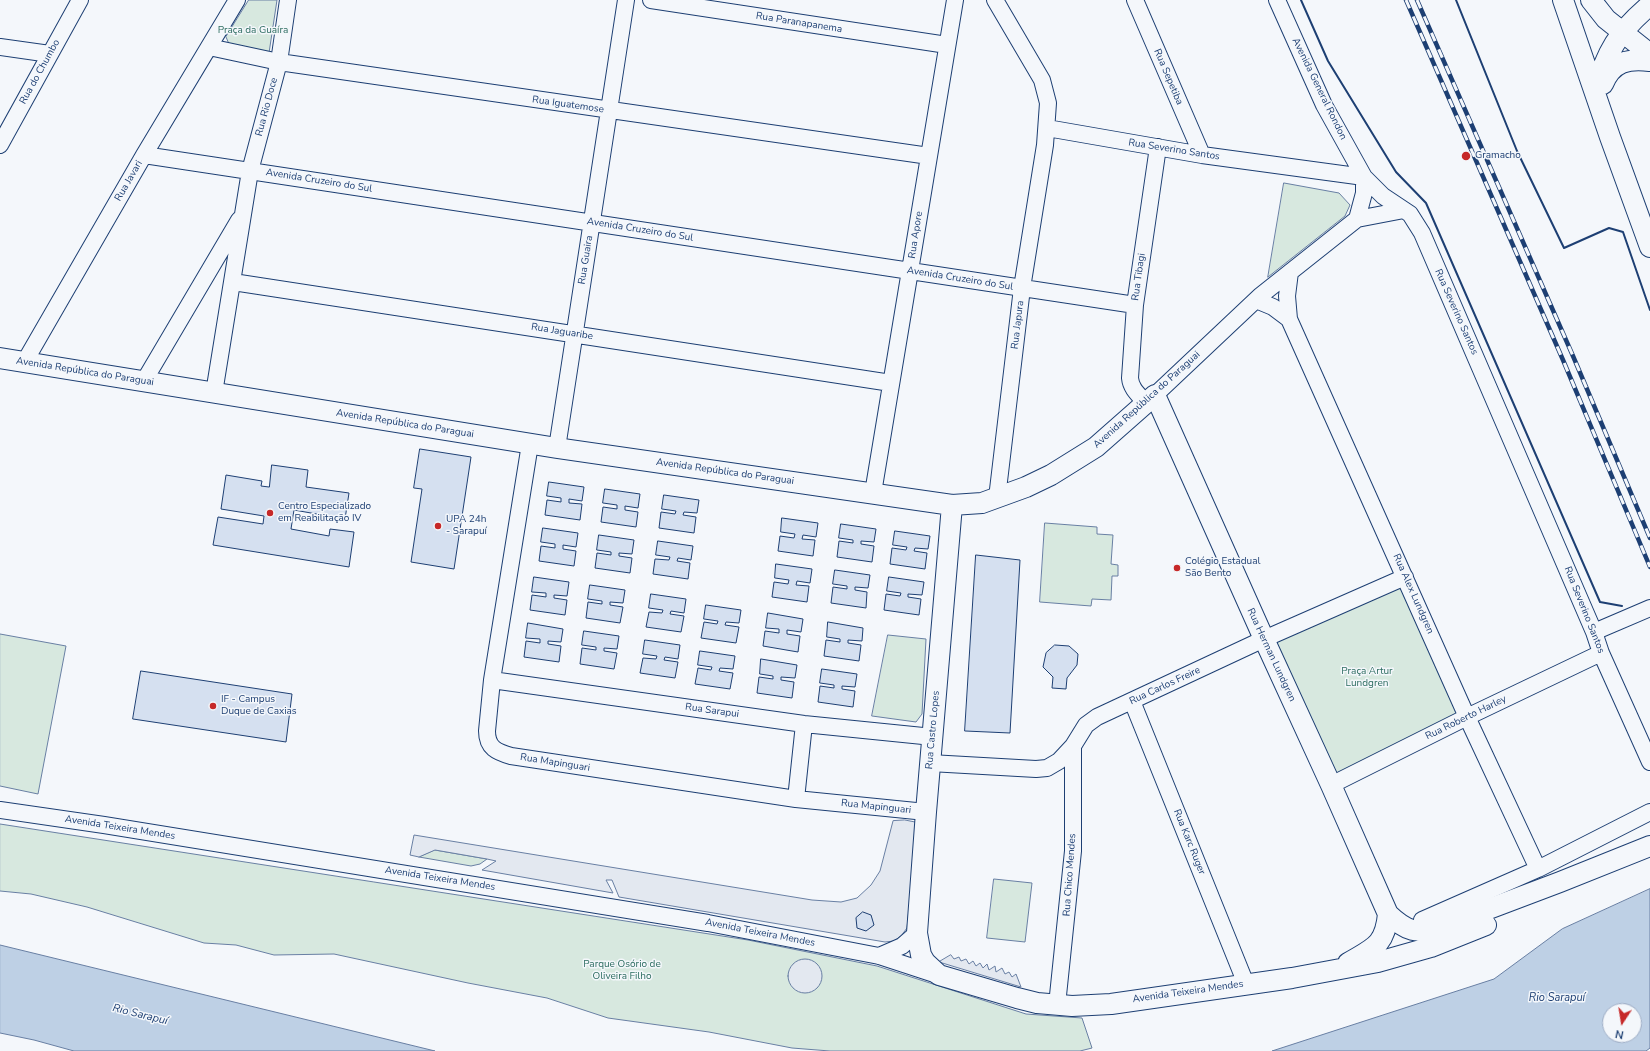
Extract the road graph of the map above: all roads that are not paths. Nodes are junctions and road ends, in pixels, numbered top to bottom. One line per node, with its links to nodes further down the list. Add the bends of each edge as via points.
1 (80, 0): 17 (street, Rua do Chumbo)
2 (237, 0): 16 (street, Rua Javari)
3 (288, 0): 20 (street, Rua Rio Doce)
4 (626, 0): 22 (street, Rua Guaira)
5 (651, 0): 14 (street, Rua Paranapanema)
6 (954, 0): 14 (street, Rua Apore)
7 (995, 0): 23 (street, Rua Japura, via 1042,80 1048,103)
8 (1135, 0): 27 (street, Rua Sepetiba)
9 (1277, 0): 30 (street, Avenida General Rondon, via 1324,105)
10 (1563, 0): 21 (main road)
11 (1591, 0): 13 (main road, via 1606,19)
12 (1650, 5): 13 (main road)
13 (1622, 31): 18 (main road); 21 (main road, via 1606,60)
14 (947, 45): 28 (street, Rua Apore)
15 (0, 47): 17 (street)
16 (209, 47): 20 (street, Rua Iguatemose); 26 (street, Rua Javari)
17 (50, 54): 24 (street, Rua do Chumbo)
18 (1650, 54)
19 (1650, 60): 21 (main road, via 1625,62 1614,67)
20 (280, 62): 22 (street, Rua Iguatemose); 29 (street, Rua Rio Doce)
21 (1596, 96): 35 (main road)
22 (609, 111): 28 (street, Rua Iguatemose); 34 (street, Rua Guaira)
23 (1047, 128): 25 (street, Rua Severino Santos); 39 (street, Rua Japura)
24 (0, 145)
25 (1158, 147): 27 (street, Rua Severino Santos); 41 (street, Rua Tibagi)
26 (144, 155): 29 (street, Avenida Cruzeiro do Sul); 45 (street, Rua Javari)
27 (1202, 155): 30 (street, Rua Severino Santos)
28 (929, 156): 36 (street, Rua Apore)
29 (250, 171): 32 (street, Rua Rio Doce); 34 (street, Avenida Cruzeiro do Sul)
30 (1364, 177): 31 (street, Rua Severino Santos, via 1383,196); 33 (street, via 1364,193)
31 (1404, 210): 33 (street, Avenida República do Paraguai); 57 (street, Rua Severino Santos, via 1415,220 1422,233)
32 (243, 213): 38 (street, Rua Rio Doce); 46 (street, Rua Rio Doce)
33 (1357, 219): 37 (street, Avenida República do Paraguai)
34 (592, 223): 36 (street, Avenida Cruzeiro do Sul); 43 (street, Rua Guaira)
35 (1650, 247)
36 (910, 271): 39 (street, Avenida Cruzeiro do Sul); 47 (street, Rua Apore)
37 (1290, 272): 40 (street, Avenida República do Paraguai); 42 (street, Rua Alex Lundgren, via 1287,296)
38 (233, 282): 43 (street, Rua Jaguaribe); 48 (street, Rua Rio Doce)
39 (1022, 288): 41 (street, Avenida Cruzeiro do Sul); 53 (street, Rua Japura)
40 (1256, 300): 42 (street, Rua Alex Lundgren, via 1274,307); 49 (street, Avenida República do Paraguai)
41 (1135, 306): 49 (street, Rua Tibagi, via 1131,384)
42 (1289, 319): 55 (street, Rua Alex Lundgren)
43 (575, 334): 47 (street, Rua Jaguaribe); 51 (street, Rua Guaira)
44 (0, 358): 45 (main road, Avenida República do Paraguai)
45 (24, 363): 46 (main road, Avenida República do Paraguai)
46 (144, 381): 48 (main road, Avenida República do Paraguai)
47 (891, 383): 52 (street, Rua Apore)
48 (214, 393): 50 (main road, Avenida República do Paraguai)
49 (1150, 399): 53 (main road, Avenida República do Paraguai, via 1096,447 1051,474); 58 (main road, Rua Herman Lundgren)
50 (530, 444): 51 (main road, Avenida República do Paraguai); 60 (street, Rua Mapinguari)
51 (557, 448): 52 (main road, Avenida República do Paraguai)
52 (873, 493): 54 (main road, Avenida República do Paraguai)
53 (997, 498): 54 (main road, Avenida República do Paraguai, via 982,503)
54 (952, 505): 64 (main road, Rua Castro Lopes)
55 (1405, 577): 58 (street, Rua Carlos Freire); 62 (street, Rua Alex Lundgren)
56 (1650, 608): 57 (street)
57 (1594, 632): 59 (street, Rua Severino Santos)
58 (1264, 639): 61 (street, Rua Carlos Freire); 68 (main road, Rua Herman Lundgren)
59 (1601, 653): 62 (street, Rua Roberto Harley); 66 (street, Rua Severino Santos)
60 (492, 680): 63 (street, Rua Sarapui); 69 (street, Rua Mapinguari, via 487,738 490,746 497,752)
61 (1132, 701): 65 (street, Rua Carlos Freire, via 1097,717 1086,725); 84 (street, Rua Karc Ruger)
62 (1467, 717): 68 (street, Rua Roberto Harley); 75 (street, Rua Alex Lundgren)
63 (804, 724): 64 (street, Rua Sarapui); 69 (street)
64 (933, 737): 67 (main road, Rua Castro Lopes)
65 (1073, 746): 67 (street, Rua Carlos Freire, via 1059,761 1047,768); 85 (street, Rua Chico Mendes, via 1073,851)
66 (1650, 762)
67 (930, 763): 71 (main road, Rua Castro Lopes)
68 (1331, 785): 76 (main road, Rua Herman Lundgren)
69 (796, 799): 71 (street, Rua Mapinguari)
70 (0, 810): 81 (street, Avenida Teixeira Mendes, via 510,890 708,923)
71 (926, 812): 79 (main road, Rua Castro Lopes)
72 (1650, 812): 75 (street)
73 (1650, 846): 78 (main road)
74 (1650, 860): 78 (main road)
75 (1538, 869): 77 (street)
76 (1388, 914): 78 (main road, Rua Herman Lundgren, via 1396,922 1421,932 1441,927); 82 (main road, via 1387,925 1378,945)
77 (1422, 920)
78 (1460, 928): 82 (main road, Avenida Teixeira Mendes, via 1431,947 1397,958)
79 (917, 933): 80 (main road, Rua Castro Lopes); 81 (street, via 902,946)
80 (921, 955): 83 (main road, Avenida Teixeira Mendes)
81 (879, 956): 83 (street, Avenida Teixeira Mendes)
82 (1338, 970): 84 (main road, Avenida Teixeira Mendes)
83 (938, 975): 85 (main road, Avenida Teixeira Mendes, via 1017,998)
84 (1246, 984): 85 (main road, Avenida Teixeira Mendes, via 1111,1004)
85 (1057, 1005)

